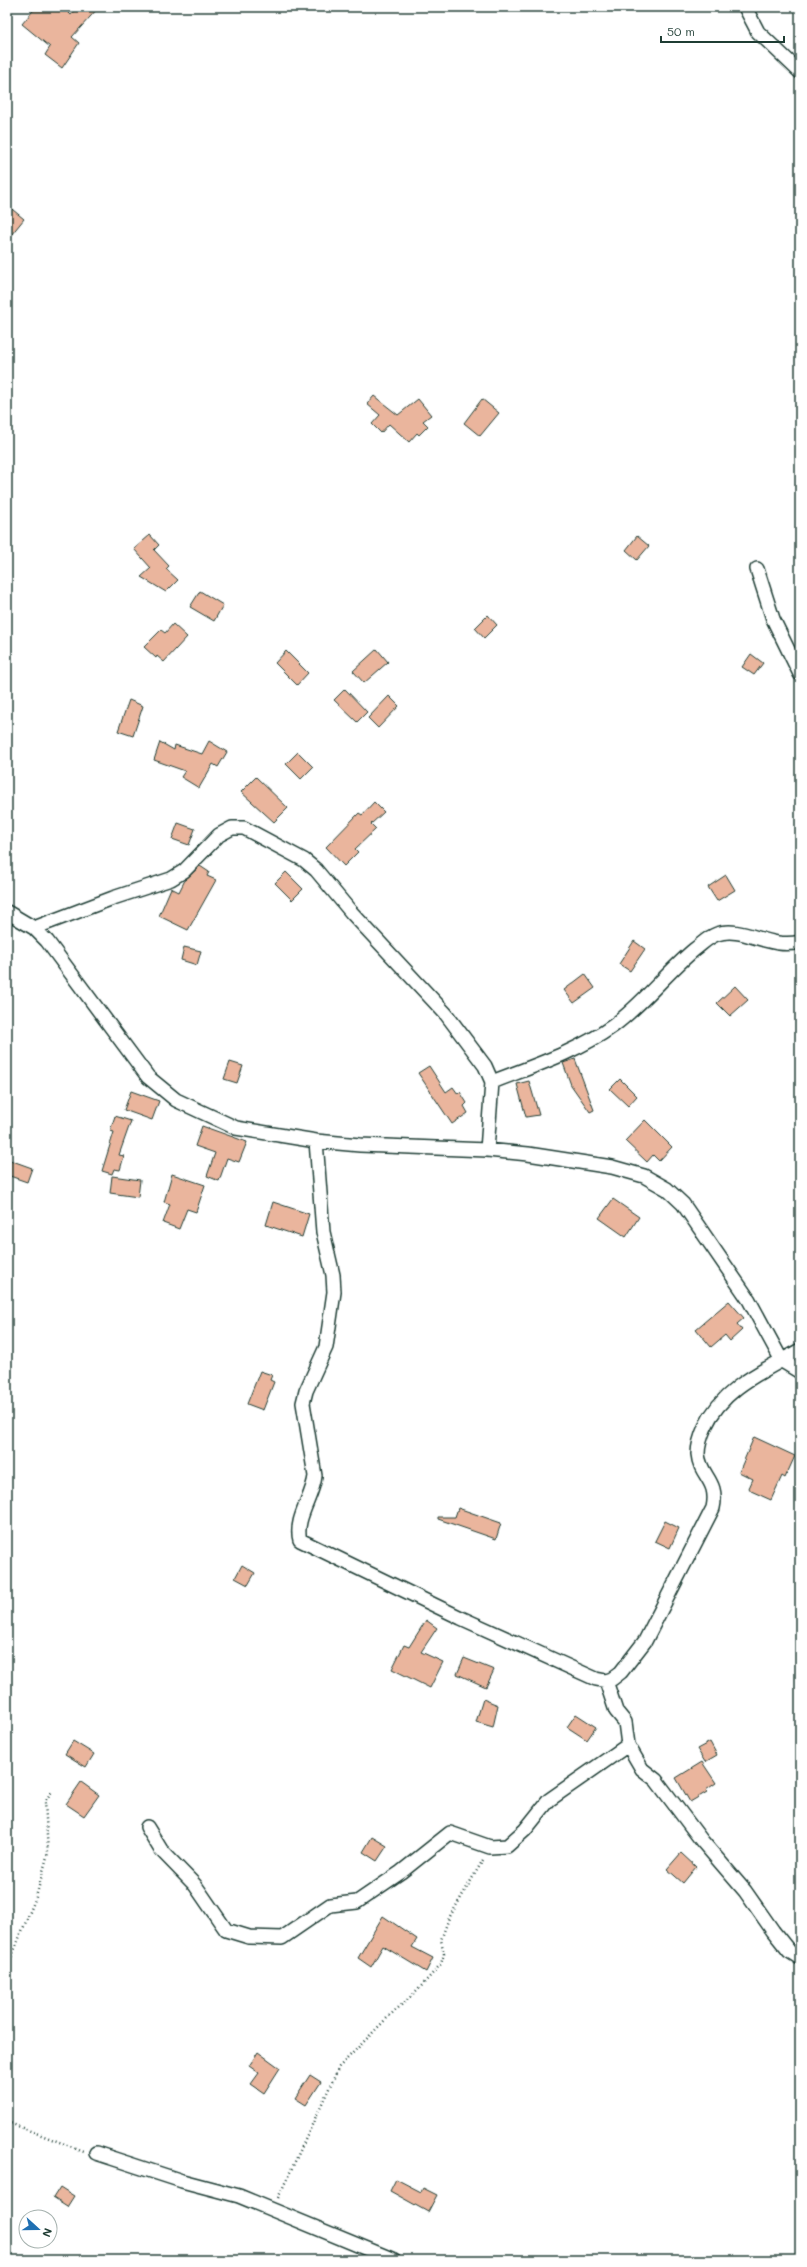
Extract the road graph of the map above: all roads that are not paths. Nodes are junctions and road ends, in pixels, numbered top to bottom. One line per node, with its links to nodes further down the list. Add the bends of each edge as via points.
1 (748, 7): 2 (street, via 746,9 758,32)
2 (800, 72)
3 (757, 569): 4 (street, via 773,619)
4 (800, 674)
5 (7, 912): 6 (street)
6 (34, 928): 8 (street, via 171,879 184,870 219,835 232,828 244,828 304,860 316,870 446,1014 485,1066); 9 (street, via 47,941 148,1077 176,1100 236,1128)
7 (800, 942): 8 (street, via 777,944 741,933 725,932 710,937 613,1026 581,1046)
8 (492, 1082): 10 (street)
9 (316, 1141): 10 (street); 14 (street, via 323,1232 333,1275 334,1292 326,1347 306,1390 303,1403 315,1476 314,1486 299,1525 300,1540 461,1618)
10 (487, 1150): 12 (street, via 612,1167 644,1176 667,1189 683,1204 749,1300)
11 (800, 1350): 12 (street)
12 (782, 1361): 13 (street); 14 (street, via 744,1381 724,1398 708,1421 700,1439 698,1454 704,1472 713,1484 715,1496 712,1508 644,1641 621,1672)
13 (800, 1372)
14 (606, 1681): 15 (street, via 616,1711 625,1722)
15 (628, 1745): 16 (street, via 549,1800 526,1830 507,1846 490,1847 450,1833 401,1872 357,1902 330,1905 282,1938 249,1937 226,1930 195,1885 161,1850); 17 (street, via 642,1769 656,1780 702,1841 745,1891 789,1951)
16 (147, 1827)
17 (800, 1958)
18 (96, 2153): 19 (street, via 182,2181 239,2196)
19 (394, 2260)

